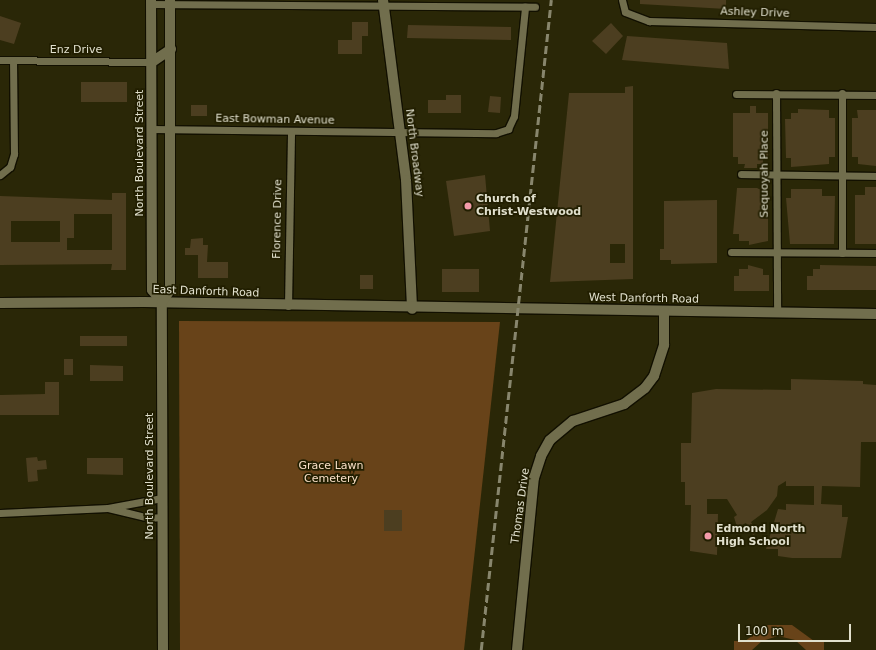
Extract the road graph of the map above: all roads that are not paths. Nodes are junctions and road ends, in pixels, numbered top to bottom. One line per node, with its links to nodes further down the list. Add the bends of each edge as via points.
1 (622, 0): 7 (street, Ashley Drive, via 625,12 633,18 649,21)
2 (151, 2): 3 (street); 11 (main road, North Boulevard Street)
3 (170, 2): 4 (street); 8 (main road, North Boulevard Street)
4 (383, 3): 5 (street); 19 (main road, North Broadway)
5 (525, 7): 6 (street); 19 (street, East Bowman Avenue, via 514,116 508,129 496,133)
6 (535, 7)
7 (876, 27)
8 (171, 49): 11 (main road); 16 (main road, North Boulevard Street)
9 (0, 60): 10 (street, Enz Drive)
10 (13, 61): 11 (street, Enz Drive); 22 (street, via 14,154 10,167)
11 (152, 62): 17 (main road, North Boulevard Street)
12 (776, 93): 13 (street); 14 (street); 21 (street, Sequoyah Place)
13 (842, 93): 15 (street); 23 (street)
14 (736, 94)
15 (876, 95)
16 (171, 129): 17 (street, East Bowman Avenue); 18 (street, East Bowman Avenue); 29 (main road, North Boulevard Street, via 170,290)
17 (152, 130): 29 (main road, North Boulevard Street, via 152,290)
18 (291, 132): 19 (street, East Bowman Avenue); 31 (street, Florence Drive)
19 (399, 132): 32 (main road, North Broadway, via 410,232)
20 (741, 174): 21 (street)
21 (776, 174): 23 (street); 28 (street, Sequoyah Place)
22 (1, 175)
23 (842, 175): 24 (street); 26 (street)
24 (876, 176)
25 (730, 252): 28 (street)
26 (842, 252): 27 (street); 28 (street)
27 (876, 252)
28 (777, 254): 34 (street, Sequoyah Place)
29 (162, 302): 30 (main road, East Danforth Road); 31 (main road, East Danforth Road); 36 (main road, North Boulevard Street)
30 (0, 303)
31 (288, 306): 32 (main road, East Danforth Road)
32 (412, 309): 33 (main road, West Danforth Road)
33 (664, 310): 34 (main road, West Danforth Road); 41 (main road, Thomas Drive, via 662,351 645,388 624,404 573,421 550,440 541,456 534,478)
34 (777, 312): 35 (main road, West Danforth Road)
35 (876, 314)
36 (162, 498): 37 (street); 39 (main road, North Boulevard Street)
37 (108, 508): 38 (street); 39 (street, via 148,518)
38 (0, 513)
39 (162, 517): 40 (main road, North Boulevard Street)
40 (163, 650)
41 (517, 650)

